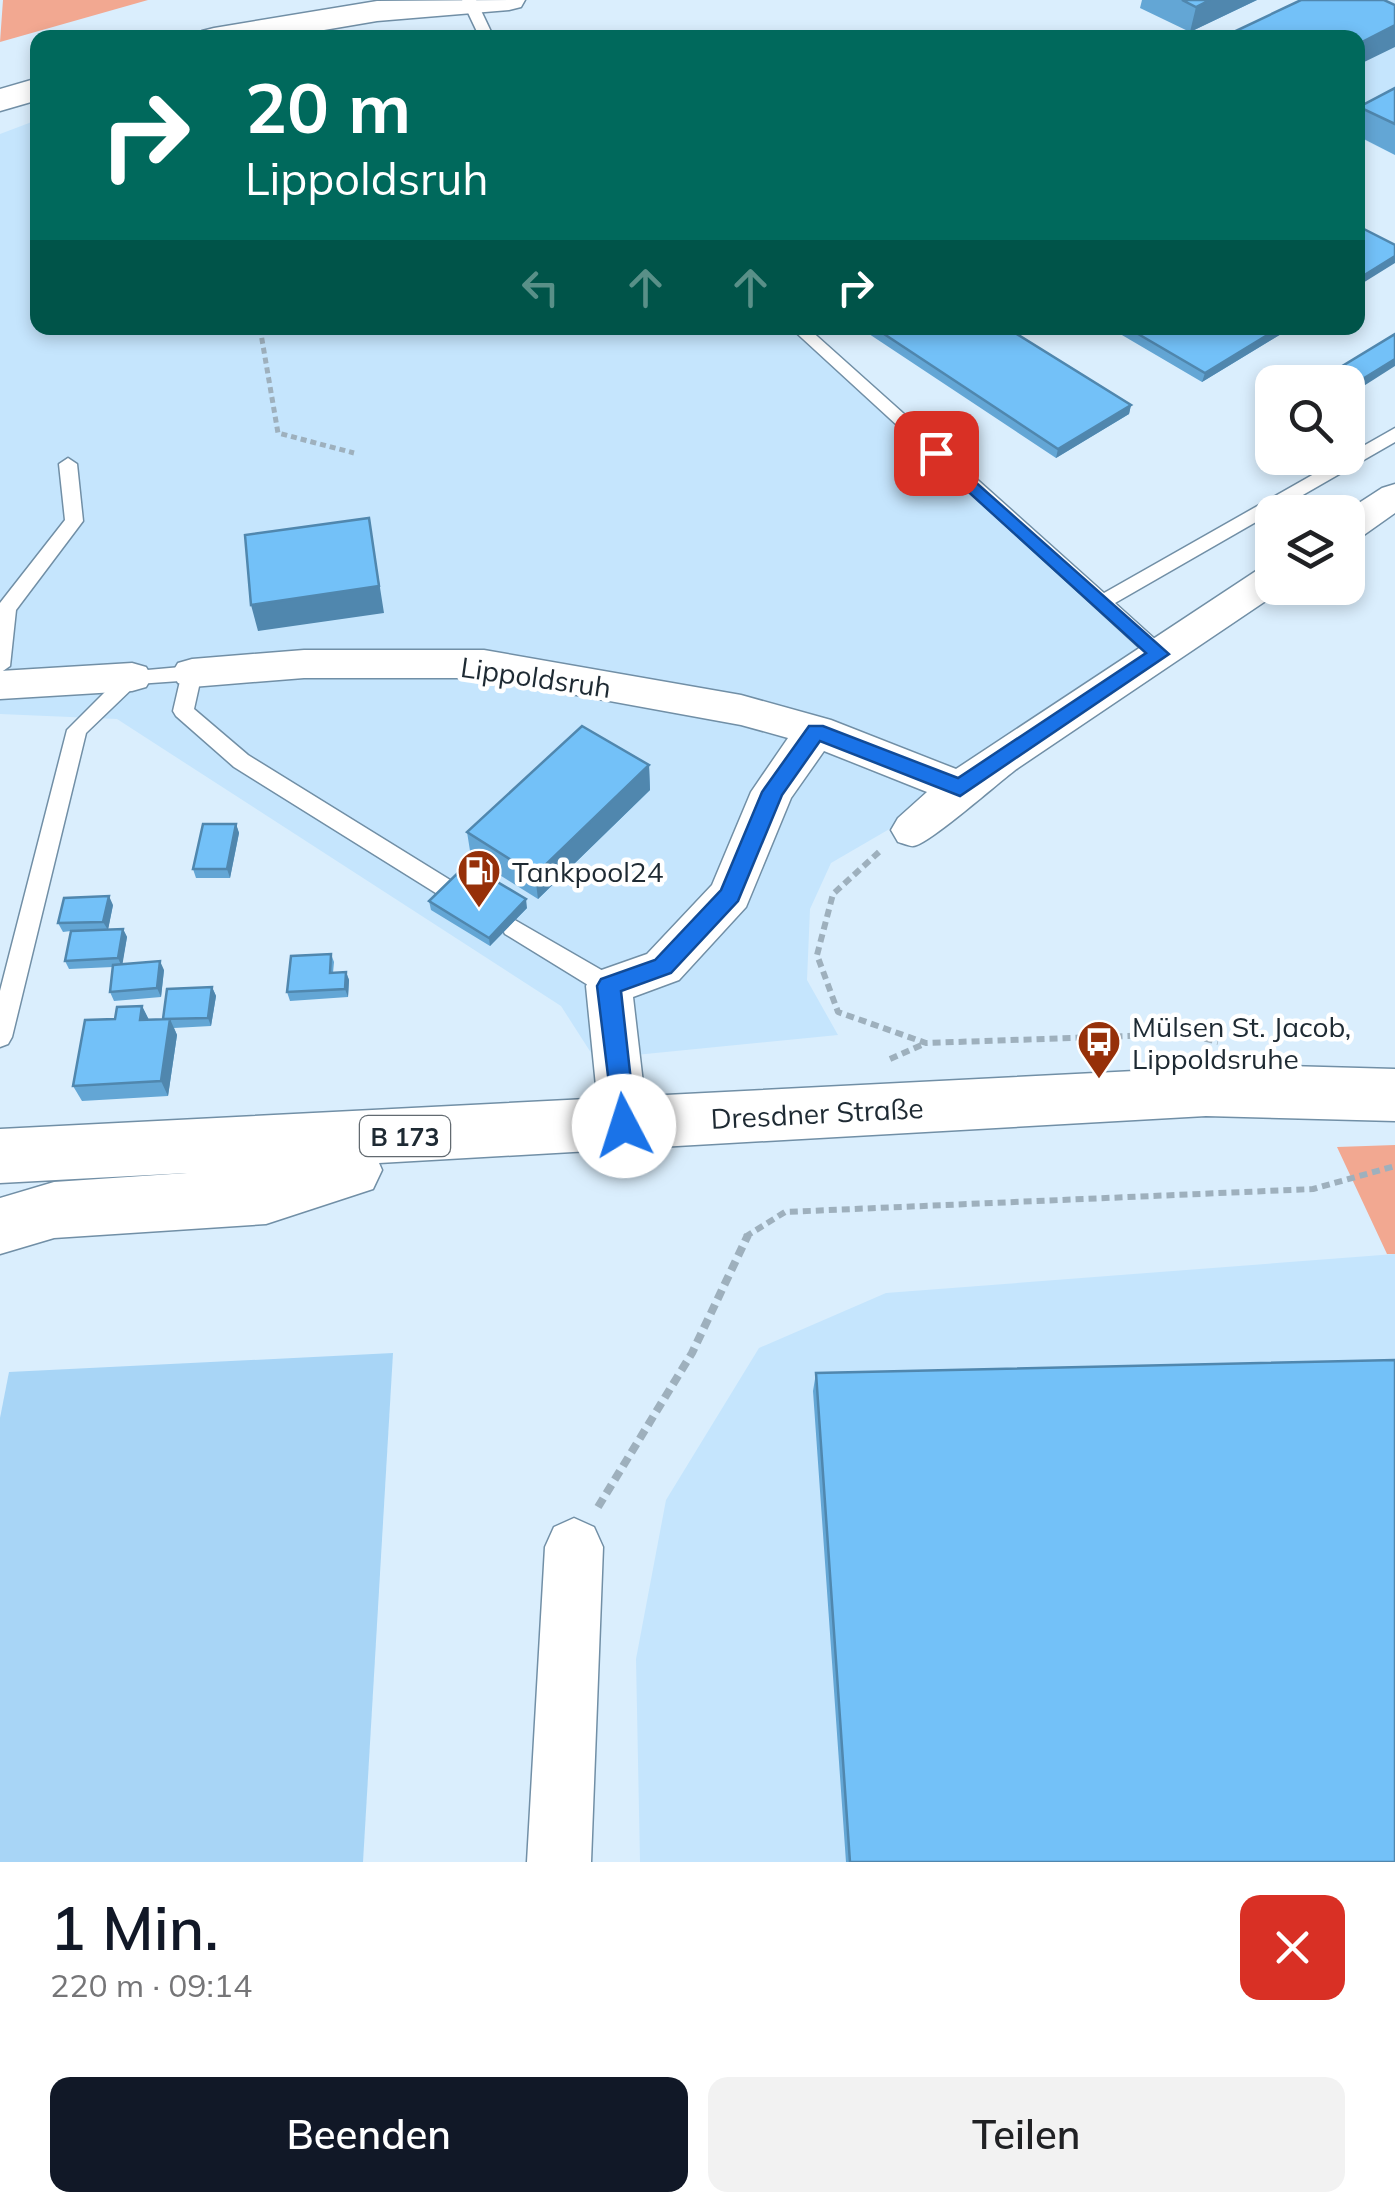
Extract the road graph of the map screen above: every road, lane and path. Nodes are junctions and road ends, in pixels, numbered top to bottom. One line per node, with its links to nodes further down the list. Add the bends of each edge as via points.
1 (510, 0): 2 (main road)
2 (470, 1): 3 (main road); 4 (lane)
3 (261, 30)
4 (483, 30)
5 (30, 91): 6 (main road)
6 (0, 101)
7 (261, 335): 10 (path, via 278,434)
8 (807, 335): 15 (lane)
9 (1395, 434): 15 (lane)
10 (354, 453)
11 (68, 464): 17 (lane, via 74,521 6,609)
12 (1395, 496): 13 (street)
13 (1365, 516)
14 (1255, 589): 16 (street)
15 (1101, 604): 16 (lane)
16 (1159, 654): 22 (street)
17 (0, 666)
18 (192, 673): 19 (lane, Lippoldsruh); 21 (street, Lippoldsruh, via 304,664 484,664 741,710); 24 (lane, via 183,711 241,761)
19 (132, 676): 20 (street, Lippoldsruh); 27 (lane, via 76,730)
20 (0, 684)
21 (816, 731): 22 (street, Lippoldsruh); 26 (street, via 772,792 730,895 663,967)
22 (960, 788): 23 (street)
23 (914, 830): 28 (path, via 833,894 817,955 838,1012 926,1043 1188,1034)
24 (447, 889)
25 (513, 928): 26 (lane)
26 (609, 986): 30 (street)
27 (0, 1038)
28 (1232, 1045)
29 (1366, 1096): 30 (main road, Dresdner Straße / B 173, via 1211,1090); 33 (main road, B 173, via 1232,1114 760,1139)
30 (624, 1126): 31 (main road, Dresdner Straße / B 173)
31 (0, 1156)
32 (1395, 1166): 36 (path, via 1314,1189 784,1212 745,1237 692,1354)
33 (352, 1170): 34 (main road, B 173); 35 (main road, via 266,1196 54,1210)
34 (0, 1186)
35 (0, 1226)
36 (574, 1548): 37 (street)
37 (560, 1862)

